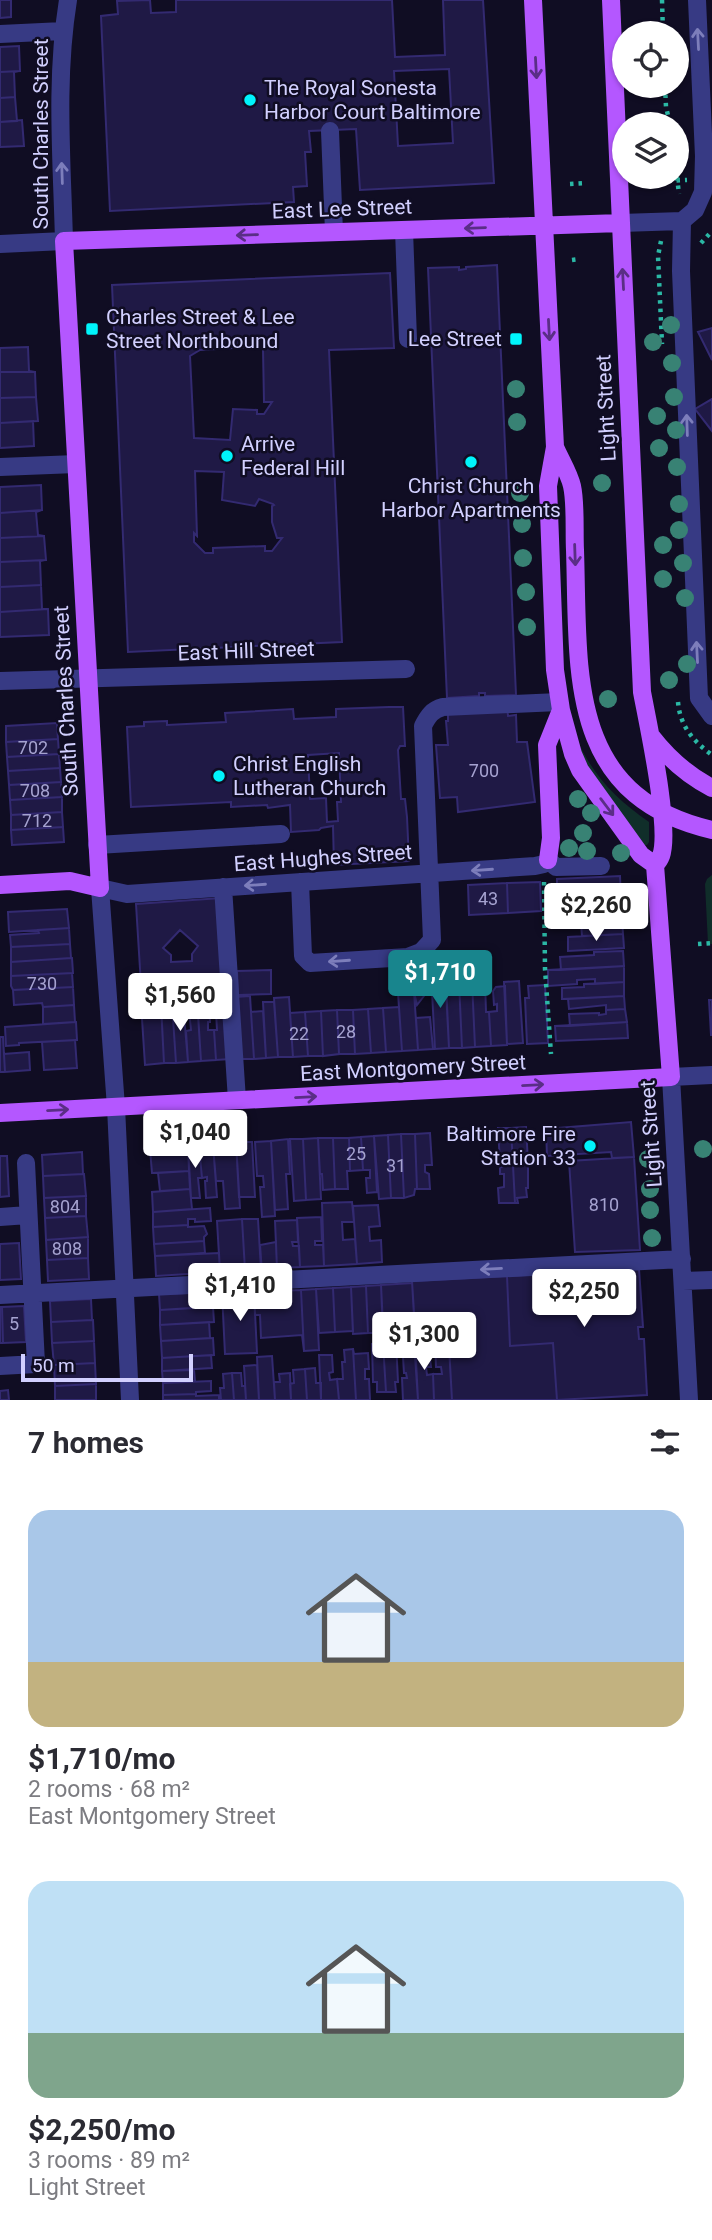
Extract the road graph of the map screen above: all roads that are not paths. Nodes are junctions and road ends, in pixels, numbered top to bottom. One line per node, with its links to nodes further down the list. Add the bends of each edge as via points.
1 (68, 0): 5 (street, South Charles Street)
2 (533, 0): 10 (main road, one-way to 10)
3 (611, 0): 9 (main road, Light Street)
4 (696, 0): 8 (street, one-way to 4, via 695,210 703,192)
5 (63, 31): 6 (street); 13 (street, South Charles Street, one-way to 5)
6 (0, 34)
7 (330, 131): 12 (street)
8 (681, 221): 9 (street); 23 (street, one-way to 8, via 699,698)
9 (621, 223): 10 (main road, East Lee Street); 24 (main road, Light Street, one-way to 9, via 642,692)
10 (543, 225): 11 (main road, East Lee Street, one-way to 11); 16 (main road, one-way to 16)
11 (404, 230): 12 (main road, East Lee Street); 15 (street)
12 (334, 232): 13 (main road, East Lee Street, one-way to 13)
13 (64, 241): 14 (street); 17 (main road, South Charles Street)
14 (0, 244)
15 (408, 339)
16 (555, 447): 22 (main road, via 548,486); 26 (main road, one-way to 26, via 572,487 580,682 592,731 621,782)
17 (76, 464): 18 (street); 20 (main road, South Charles Street)
18 (0, 467)
19 (406, 669): 20 (street, East Hill Street)
20 (88, 678): 21 (street, East Hill Street); 29 (main road, South Charles Street)
21 (0, 681)
22 (560, 706): 30 (main road, via 547,745); 31 (main road, one-way to 31, via 580,770 641,855); 33 (street, via 443,707 428,716 423,726)
23 (712, 716)
24 (651, 736): 25 (main road, via 684,771); 26 (main road, Light Street)
25 (712, 788)
26 (661, 812): 27 (main road); 31 (main road, Light Street, via 664,841)
27 (712, 830)
28 (281, 834): 29 (street)
29 (97, 845): 37 (main road, South Charles Street)
30 (548, 860): 32 (street, via 556,867); 33 (street, East Hughes Street, one-way to 33, via 535,866)
31 (655, 865): 39 (main road, Light Street)
32 (601, 866)
33 (429, 874): 34 (street, East Hughes Street); 34 (street, one-way to 34, via 432,940 421,952 396,958 310,963 303,956)
34 (300, 882): 36 (street, East Hughes Street, one-way to 36)
35 (0, 886): 37 (main road, via 69,881)
36 (223, 887): 37 (street, East Hughes Street, via 127,894); 40 (street)
37 (100, 888): 41 (street, South Charles Street)
38 (712, 1075): 39 (street, East Montgomery Street)
39 (671, 1077): 40 (main road, East Montgomery Street, one-way to 39); 46 (street, Light Street)
40 (237, 1100): 41 (main road, East Montgomery Street)
41 (116, 1107): 42 (main road, East Montgomery Street, one-way to 41); 49 (street, South Charles Street)
42 (0, 1113)
43 (26, 1163): 44 (street)
44 (28, 1215): 45 (street); 50 (street)
45 (0, 1217)
46 (682, 1259): 48 (street, Light Street); 49 (street, one-way to 49)
47 (712, 1280): 48 (street)
48 (683, 1281): 54 (street, Light Street)
49 (125, 1288): 50 (street); 53 (street, South Charles Street)
50 (33, 1293): 51 (street); 52 (street, via 36,1364)
51 (0, 1295)
52 (0, 1366)
53 (130, 1400)
54 (690, 1400)

